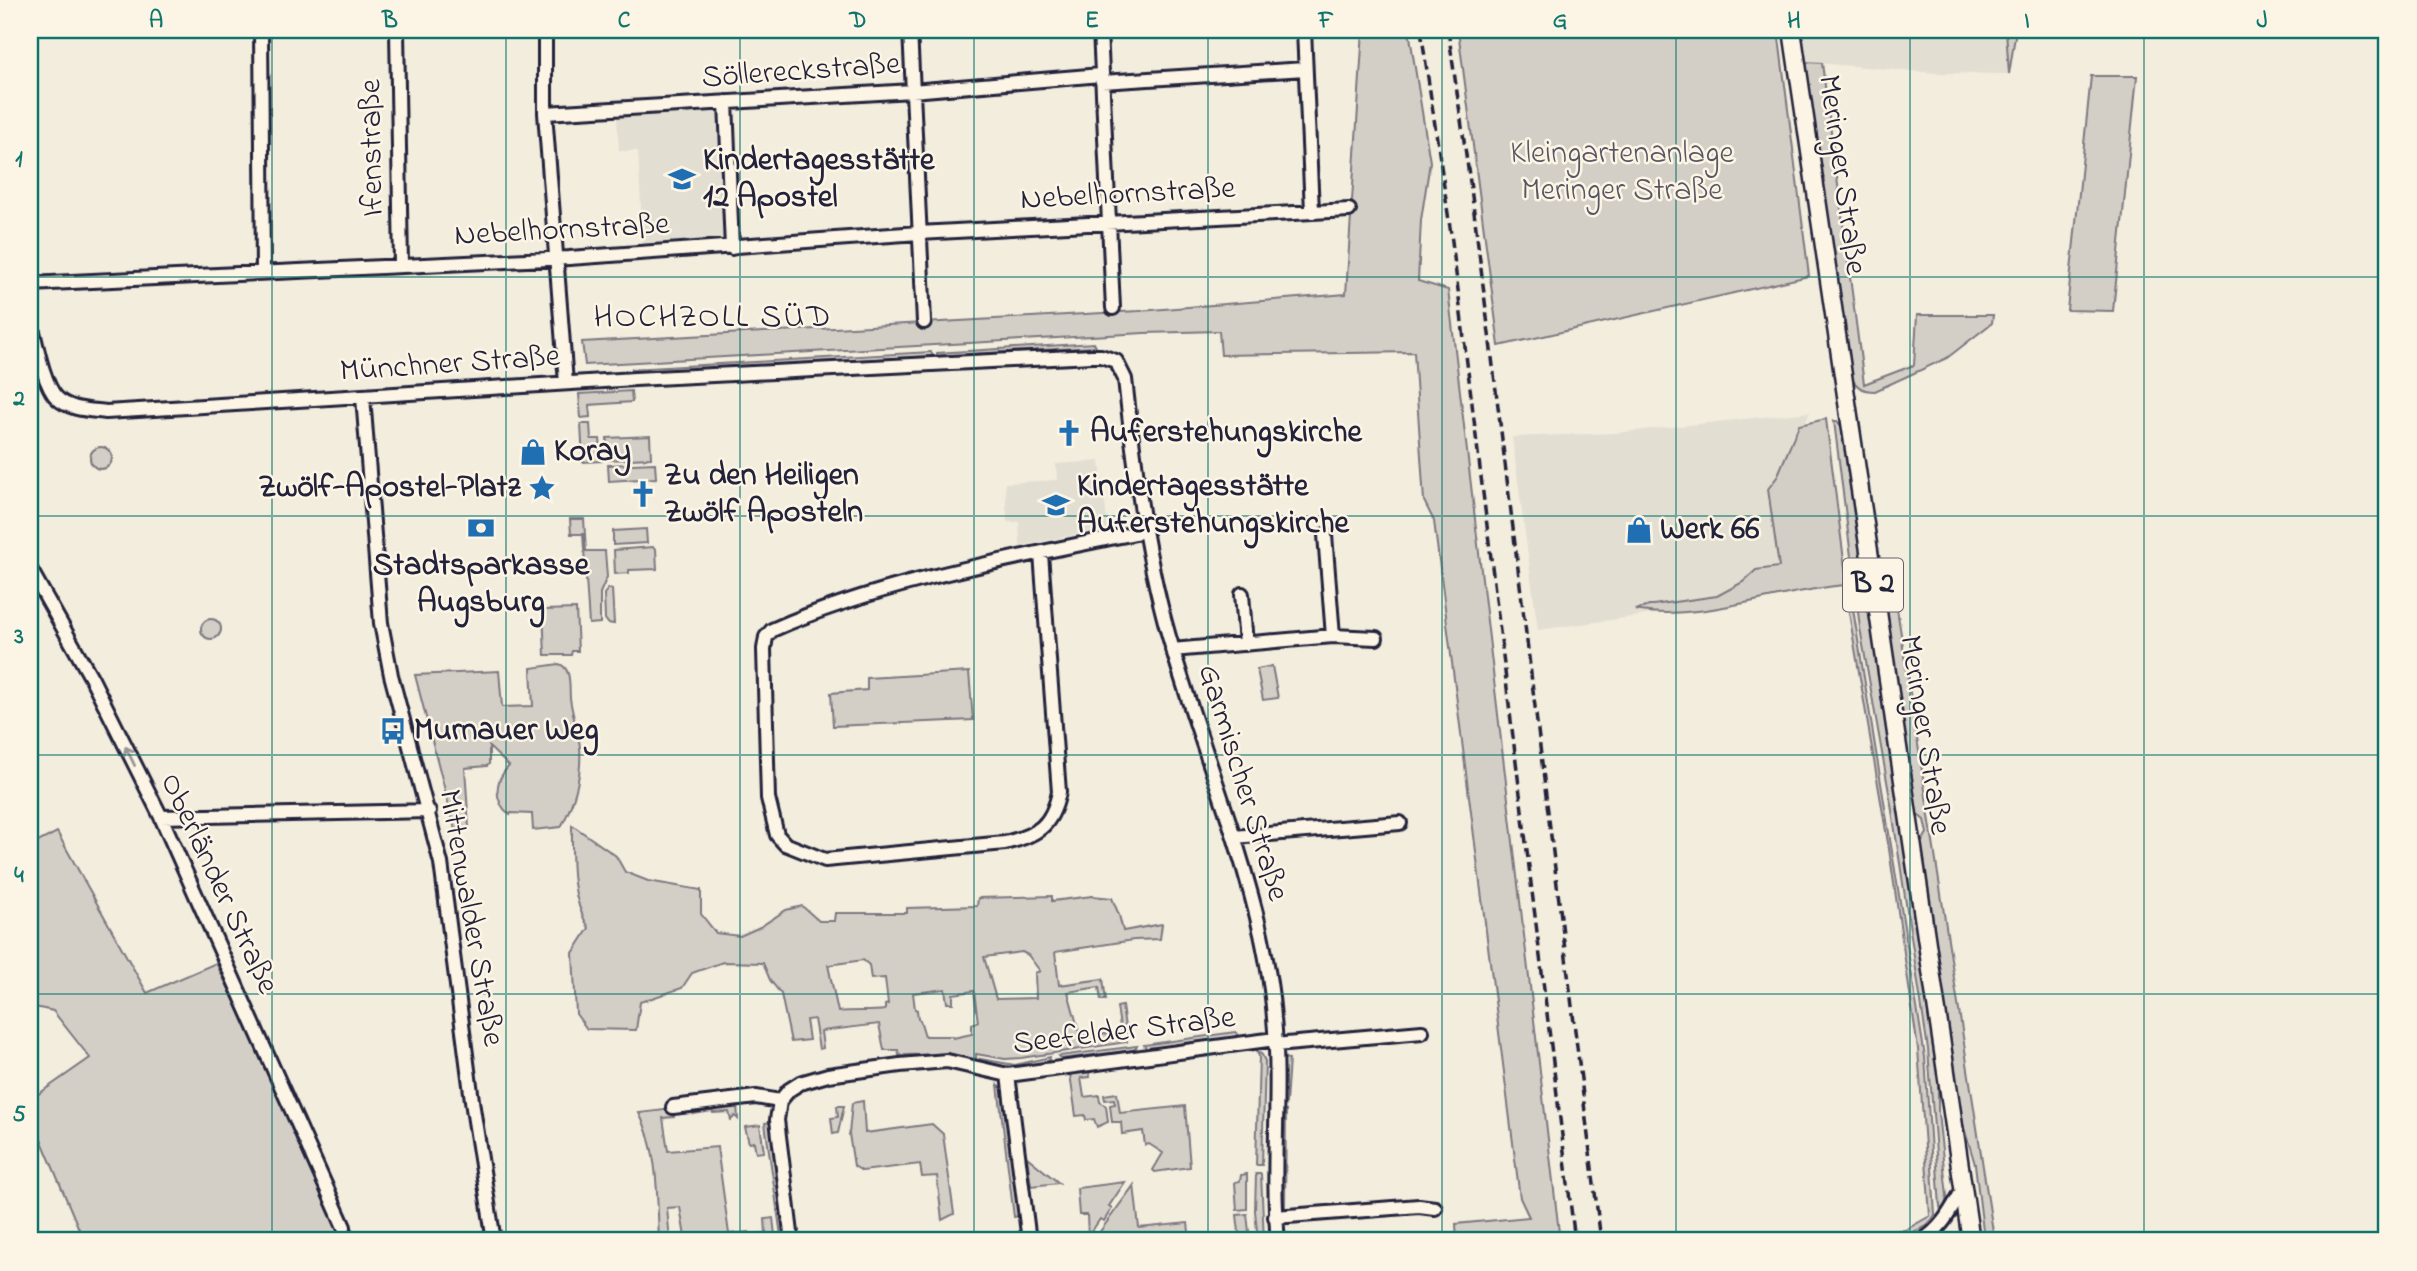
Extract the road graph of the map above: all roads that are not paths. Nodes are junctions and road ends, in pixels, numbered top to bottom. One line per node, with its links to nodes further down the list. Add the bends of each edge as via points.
1 (261, 30): 20 (street)
2 (397, 30): 19 (street, Ifenstraße)
3 (545, 30): 12 (street)
4 (910, 30): 10 (street)
5 (1100, 30): 9 (street)
6 (1304, 30): 8 (street)
7 (1792, 30): 46 (main road, Meringer Straße / B 2)
8 (1305, 69): 9 (street, Söllereckstraße); 14 (street)
9 (1101, 79): 10 (street, Söllereckstraße); 15 (street)
10 (912, 91): 11 (street, Söllereckstraße); 16 (street)
11 (726, 102): 12 (street, Söllereckstraße); 17 (street)
12 (545, 113): 18 (street)
13 (1349, 210): 14 (street, Nebelhornstraße)
14 (1312, 211): 15 (street, Nebelhornstraße)
15 (1111, 222): 16 (street, Nebelhornstraße); 22 (street)
16 (919, 233): 17 (street, Nebelhornstraße); 24 (street)
17 (732, 248): 18 (street, Nebelhornstraße)
18 (556, 258): 19 (street, Nebelhornstraße); 26 (street)
19 (401, 265): 20 (street, Nebelhornstraße)
20 (263, 271): 21 (street, Nebelhornstraße)
21 (30, 284)
22 (1113, 309)
23 (30, 319): 27 (street, Münchner Straße, via 44,372 58,398 80,409 106,412)
24 (924, 323)
25 (1101, 356): 26 (street, Münchner Straße); 28 (street, Garmischer Straße, via 1116,361 1125,379)
26 (566, 383): 27 (street, Münchner Straße)
27 (363, 397): 37 (street, Mittenwalder Straße, via 381,623)
28 (1145, 531): 30 (street); 36 (street, Garmischer Straße)
29 (1325, 535): 33 (street)
30 (1041, 554): 30 (street, via 888,590 772,630 766,637 764,666 768,798 777,835 785,844 825,860 874,857 1005,843 1043,828 1059,792)
31 (30, 569): 38 (street, Oberländer Straße, one-way to 31)
32 (1242, 594): 35 (street)
33 (1333, 636): 34 (street); 35 (street)
34 (1376, 638)
35 (1246, 644): 36 (street)
36 (1172, 650): 40 (street, Garmischer Straße)
37 (429, 811): 38 (street); 50 (street, Mittenwalder Straße, via 441,863)
38 (161, 817): 49 (street, Oberländer Straße)
39 (1400, 823): 40 (street)
40 (1234, 837): 42 (street, Garmischer Straße, via 1261,934)
41 (1422, 1032): 42 (street, Seefelder Straße)
42 (1275, 1042): 43 (street, Seefelder Straße); 48 (street, Garmischer Straße)
43 (1008, 1075): 44 (street, Seefelder Straße, via 947,1061 900,1065 819,1077 800,1083); 52 (street)
44 (780, 1101): 45 (street, via 756,1097); 51 (street, via 778,1120)
45 (673, 1107)
46 (1962, 1191): 54 (street, via 1936,1231); 55 (main road, Meringer Straße / B 2)
47 (1435, 1208): 48 (street)
48 (1275, 1217): 53 (street, Garmischer Straße)
49 (344, 1227)
50 (494, 1241)
51 (792, 1241)
52 (1029, 1241)
53 (1278, 1241)
54 (1921, 1241)
55 (1971, 1241)

